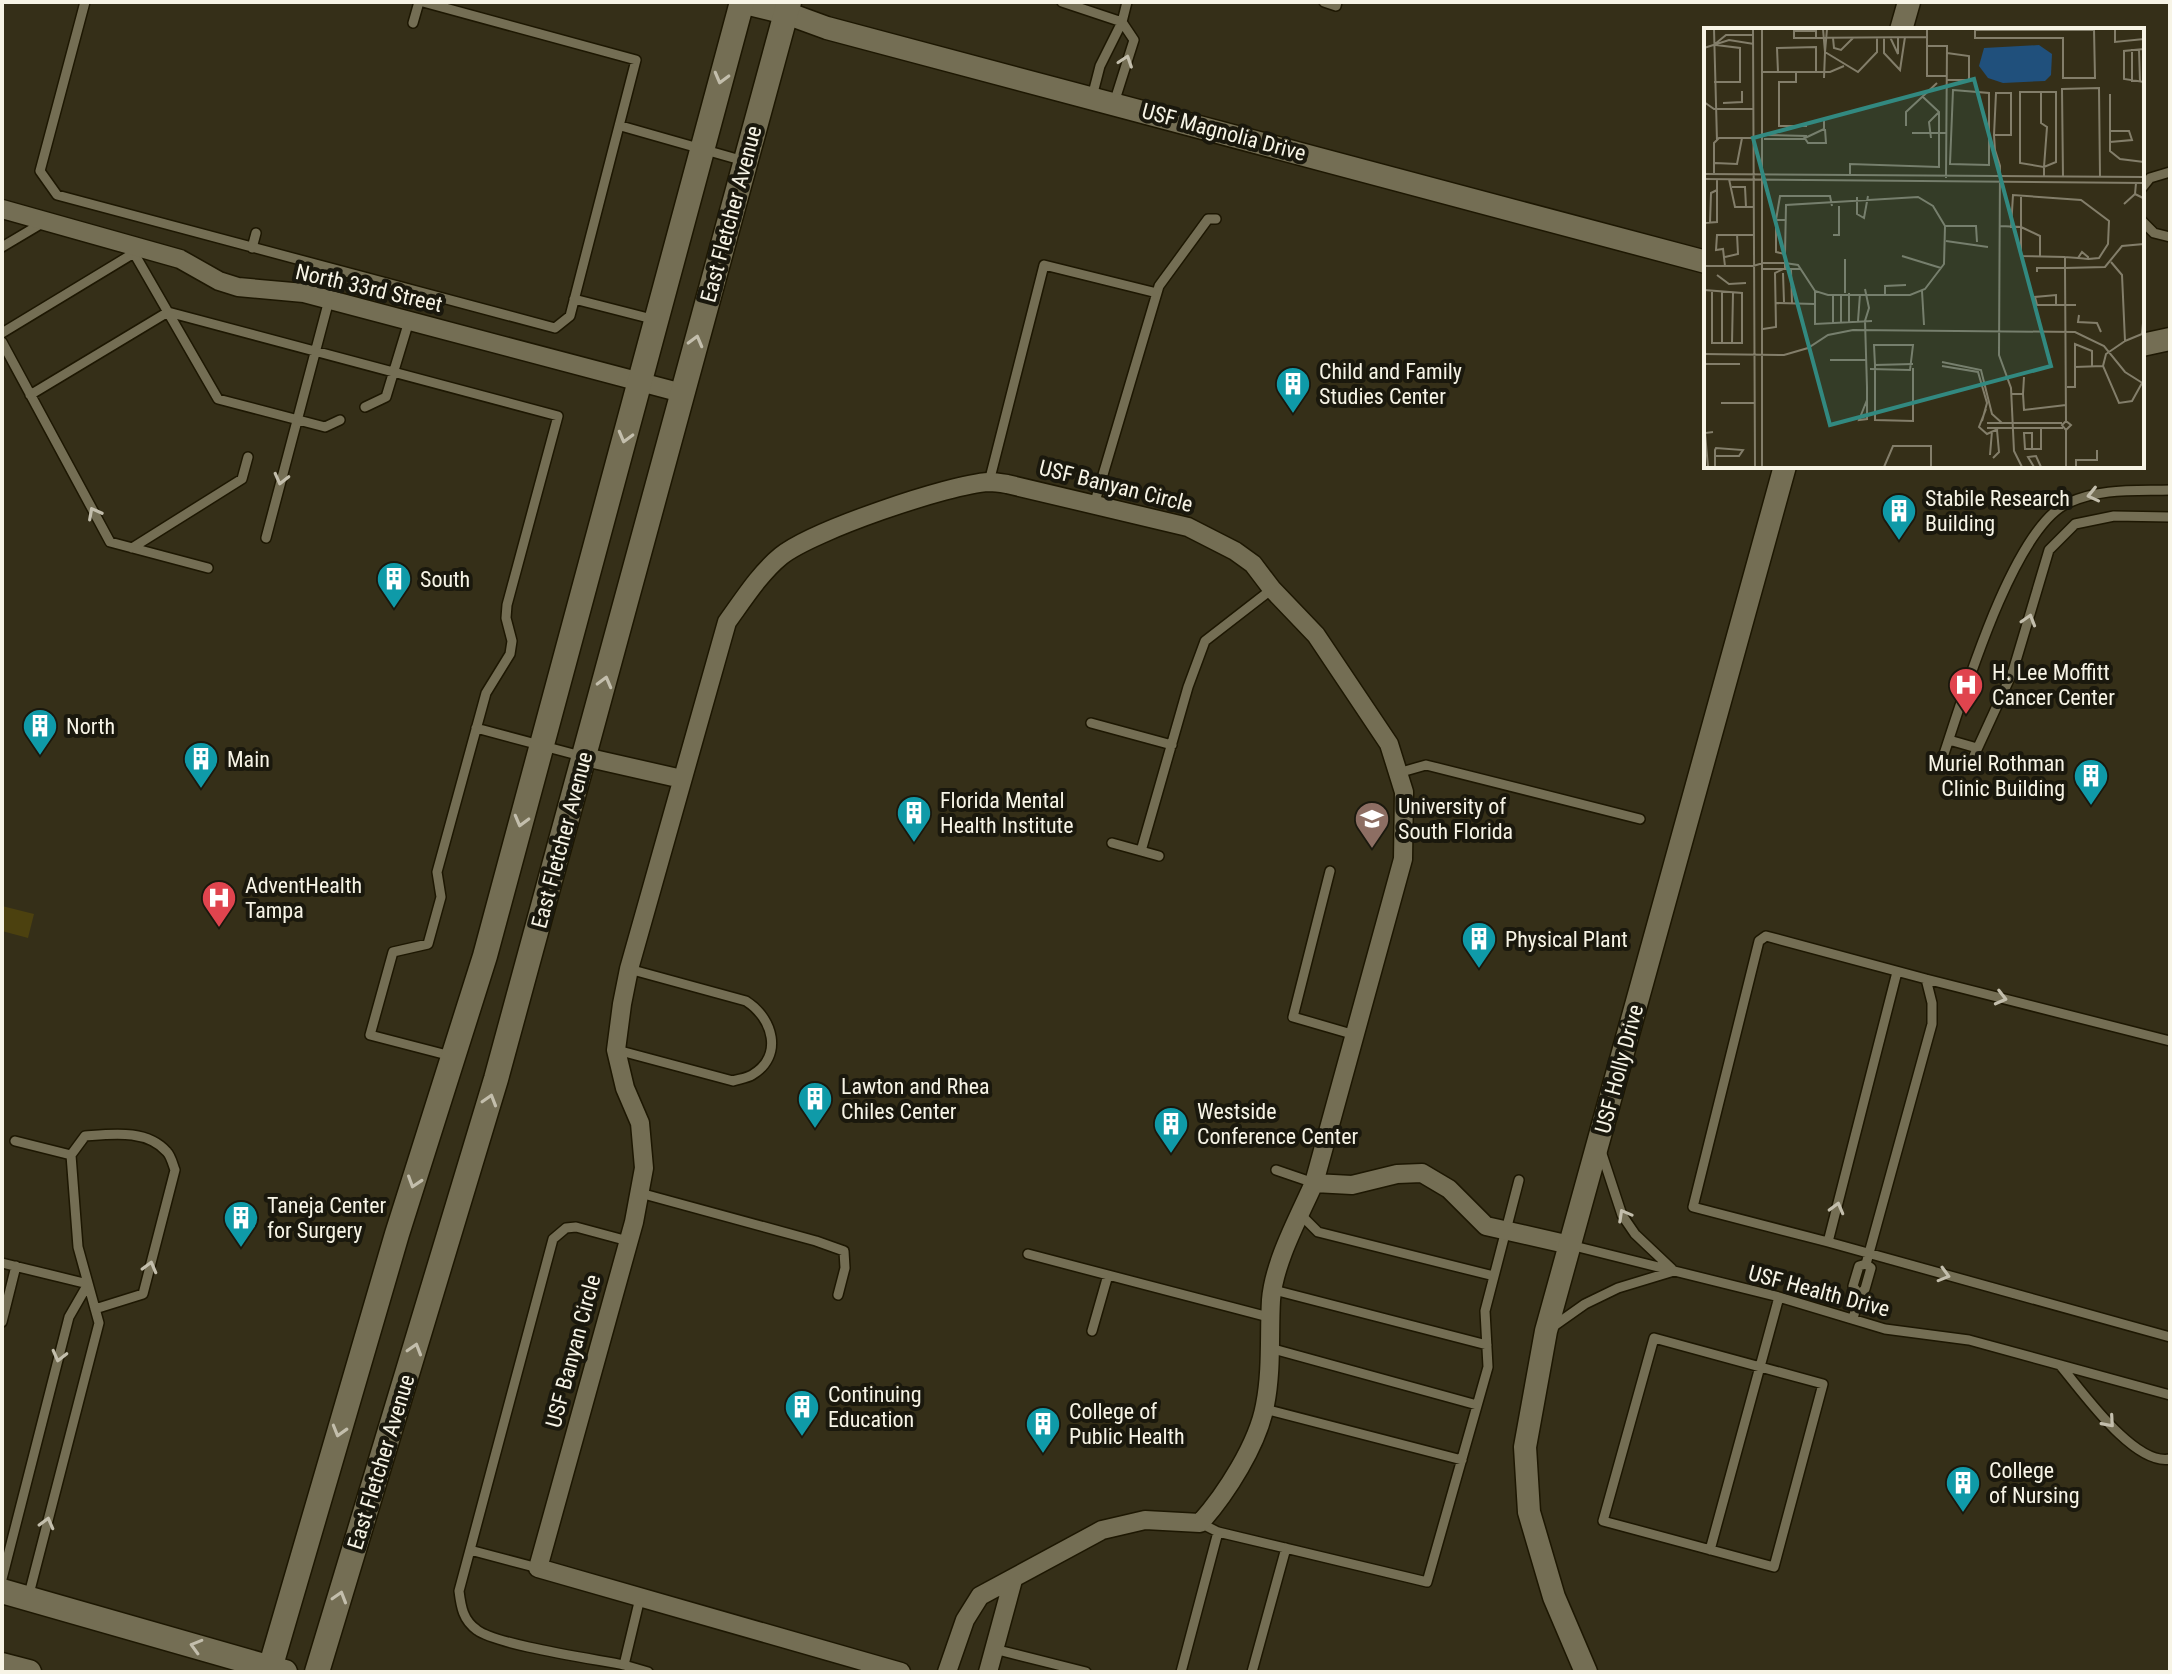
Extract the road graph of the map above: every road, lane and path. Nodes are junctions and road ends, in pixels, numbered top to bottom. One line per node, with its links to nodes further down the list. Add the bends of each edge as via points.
1 (85, 2): 27 (lane, via 40,171 57,195)
2 (421, 2): 11 (lane); 15 (lane, via 636,60)
3 (741, 2): 9 (street, USF Magnolia Drive); 16 (main road, East Fletcher Avenue, one-way to 16)
4 (1062, 2): 10 (lane)
5 (1127, 2): 10 (lane)
6 (1324, 2): 7 (lane)
7 (1337, 2)
8 (1909, 2): 12 (street)
9 (788, 8): 13 (street, USF Magnolia Drive, via 827,28); 17 (main road, East Fletcher Avenue)
10 (1122, 22): 13 (lane, via 1100,66); 14 (lane, one-way to 10, via 1134,40)
11 (413, 23)
12 (1902, 28)
13 (1092, 97): 14 (street, USF Magnolia Drive)
14 (1114, 103): 29 (street, USF Magnolia Drive)
15 (621, 126): 16 (lane); 31 (lane)
16 (702, 149): 17 (lane); 34 (main road, East Fletcher Avenue)
17 (745, 161): 43 (main road, East Fletcher Avenue, one-way to 17)
18 (2170, 172): 19 (lane)
19 (2144, 186)
20 (2, 209): 22 (street, North 33rd Street)
21 (1216, 219): 30 (lane, via 1208,219)
22 (46, 222): 26 (lane); 28 (street, North 33rd Street)
23 (2144, 223): 25 (lane, via 2154,233)
24 (256, 233): 27 (lane)
25 (2170, 237)
26 (2, 247)
27 (252, 248): 31 (lane, via 555,328 570,316)
28 (132, 249): 32 (street, North 33rd Street, via 180,259 238,287); 33 (lane); 36 (lane)
29 (1704, 261)
30 (1157, 293): 50 (lane, via 1044,265); 52 (lane)
31 (574, 299): 34 (lane)
32 (329, 300): 35 (street, North 33rd Street); 40 (lane)
33 (168, 312): 40 (lane); 44 (lane); 46 (lane, via 218,399)
34 (656, 320): 42 (main road, East Fletcher Avenue)
35 (409, 321): 41 (lane); 42 (street, North 33rd Street)
36 (2, 333)
37 (2170, 339): 39 (street)
38 (2, 342): 44 (lane)
39 (2144, 345)
40 (316, 351): 41 (lane); 46 (lane)
41 (393, 371): 45 (lane, via 386,397); 59 (lane, via 558,416 507,605 510,654 486,693)
42 (640, 382): 43 (street, North 33rd Street); 62 (main road, East Fletcher Avenue, one-way to 62)
43 (682, 393): 64 (main road, East Fletcher Avenue, one-way to 43)
44 (30, 395): 55 (lane, one-way to 44, via 110,542)
45 (365, 407)
46 (297, 420): 47 (lane, via 325,427); 54 (lane, one-way to 54)
47 (340, 420)
48 (248, 457): 55 (lane, via 242,479)
49 (1784, 468): 82 (street, USF Holly Drive)
50 (989, 482): 52 (street, USF Banyan Circle); 68 (street, USF Banyan Circle, via 931,495 821,533 782,555 727,622)
51 (2170, 490): 60 (lane, one-way to 60, via 2094,493 2064,504 2043,522 1997,600)
52 (1094, 505): 57 (street, USF Banyan Circle, via 1188,527 1218,541 1253,564)
53 (2170, 517): 63 (lane, one-way to 53, via 2013,671 2049,550 2075,524 2114,516)
54 (266, 538)
55 (132, 548): 56 (lane)
56 (208, 568)
57 (1272, 589): 61 (lane, via 1205,641); 67 (street, USF Banyan Circle, via 1348,679 1389,744)
58 (1091, 723): 61 (lane)
59 (476, 728): 62 (lane); 80 (lane, via 437,872 441,897 428,944 393,952 370,1035)
60 (1949, 740): 63 (lane); 65 (lane)
61 (1172, 745): 71 (lane)
62 (542, 746): 64 (lane); 80 (main road, East Fletcher Avenue, one-way to 80)
63 (1977, 748): 66 (lane)
64 (585, 757): 68 (street); 137 (main road, East Fletcher Avenue, one-way to 64, via 496,1079)
65 (1941, 763)
66 (1968, 769)
67 (1398, 773): 69 (lane, via 1426,765); 77 (street, USF Banyan Circle, via 1404,792 1403,859)
68 (682, 779): 74 (street, USF Banyan Circle)
69 (1640, 819)
70 (1112, 843): 71 (lane)
71 (1141, 851): 72 (lane)
72 (1159, 856)
73 (1330, 871): 77 (lane, via 1293,1017)
74 (629, 969): 79 (street, USF Banyan Circle); 79 (lane, via 746,1001 761,1010 772,1041 766,1062 752,1075 733,1081)
75 (1897, 972): 76 (lane); 91 (lane, one-way to 75); 91 (lane, via 1766,936 1759,941 1693,1207)
76 (1926, 979): 78 (lane, one-way to 78); 94 (lane, via 1932,1024)
77 (1355, 1035): 86 (street, USF Banyan Circle)
78 (2170, 1041)
79 (616, 1050): 87 (street, USF Banyan Circle, via 640,1123)
80 (454, 1057): 135 (main road, East Fletcher Avenue, one-way to 135, via 397,1234)
81 (15, 1141): 83 (lane)
82 (1599, 1143): 92 (street, USF Holly Drive); 97 (lane, one-way to 82, via 1622,1215)
83 (71, 1155): 100 (lane, via 78,1247); 104 (lane, one-way to 83, via 143,1294 175,1170 167,1152 145,1138 121,1133 85,1136)
84 (1276, 1170): 86 (lane)
85 (1519, 1180): 89 (lane)
86 (1314, 1183): 88 (street, USF Banyan Circle); 89 (street, via 1352,1185 1422,1173 1449,1189 1486,1226)
87 (640, 1193): 90 (street, USF Banyan Circle); 102 (lane, via 844,1251)
88 (1300, 1214): 99 (lane, via 1318,1232); 101 (street, USF Banyan Circle)
89 (1505, 1232): 92 (street); 99 (lane)
90 (628, 1241): 123 (lane, via 576,1227 553,1239); 125 (street, USF Banyan Circle)
91 (1828, 1242): 94 (lane)
92 (1570, 1245): 97 (lane, USF Health Drive); 109 (street, USF Holly Drive)
93 (1028, 1254): 98 (lane)
94 (1868, 1259): 106 (lane, via 1859,1266 1853,1286 1859,1295); 110 (lane, one-way to 110)
95 (2, 1263): 96 (lane)
96 (16, 1266): 100 (lane); 107 (lane)
97 (1674, 1271): 103 (lane, USF Health Drive); 109 (lane, via 1618,1288)
98 (1108, 1275): 105 (lane); 108 (lane)
99 (1494, 1276): 111 (lane, via 1485,1311)
100 (88, 1284): 104 (lane); 126 (lane, one-way to 126, via 69,1317)
101 (1274, 1290): 105 (street, USF Banyan Circle); 111 (lane)
102 (838, 1295)
103 (1779, 1297): 106 (lane, USF Health Drive); 114 (lane)
104 (95, 1309): 129 (lane, one-way to 104, via 99,1323)
105 (1272, 1318): 112 (street, USF Banyan Circle)
106 (1853, 1319): 113 (lane, USF Health Drive, via 1885,1329 1969,1340)
107 (2, 1322)
108 (1092, 1331)
109 (1546, 1331): 145 (street, USF Holly Drive, via 1525,1447 1529,1512 1554,1597)
110 (2170, 1337)
111 (1487, 1345): 116 (lane, via 1488,1367)
112 (1270, 1348): 116 (lane); 117 (street, USF Banyan Circle)
113 (2060, 1365): 115 (lane, USF Health Drive); 118 (lane, one-way to 118, via 2131,1446 2160,1461)
114 (1760, 1367): 124 (lane); 124 (lane, via 1823,1384 1774,1567); 124 (lane, via 1654,1338 1603,1521)
115 (2170, 1395)
116 (1477, 1405): 119 (lane)
117 (1265, 1409): 119 (lane); 120 (street, USF Banyan Circle, via 1222,1499)
118 (2170, 1459)
119 (1462, 1460): 122 (lane, via 1427,1582)
120 (1200, 1523): 121 (lane); 127 (street, via 1145,1520 1102,1530)
121 (1218, 1532): 122 (lane); 143 (lane)
122 (1286, 1548): 144 (lane)
123 (470, 1550): 125 (lane); 132 (lane, via 459,1591 462,1612 478,1631)
124 (1710, 1550)
125 (538, 1568): 130 (street)
126 (2, 1579)
127 (1013, 1580): 131 (street); 140 (street, via 980,1596 958,1618)
128 (2, 1591): 129 (main road)
129 (28, 1598): 135 (main road, one-way to 129)
130 (640, 1598): 132 (lane); 134 (street)
131 (994, 1649): 141 (street); 142 (lane)
132 (624, 1665): 138 (lane)
133 (3, 1667): 136 (main road)
134 (880, 1669): 139 (street)
135 (275, 1671)
136 (29, 1672)
137 (317, 1672)
138 (648, 1672)
139 (901, 1672)
140 (947, 1672)
141 (988, 1672)
142 (1086, 1672)
143 (1181, 1672)
144 (1252, 1672)
145 (1586, 1672)

